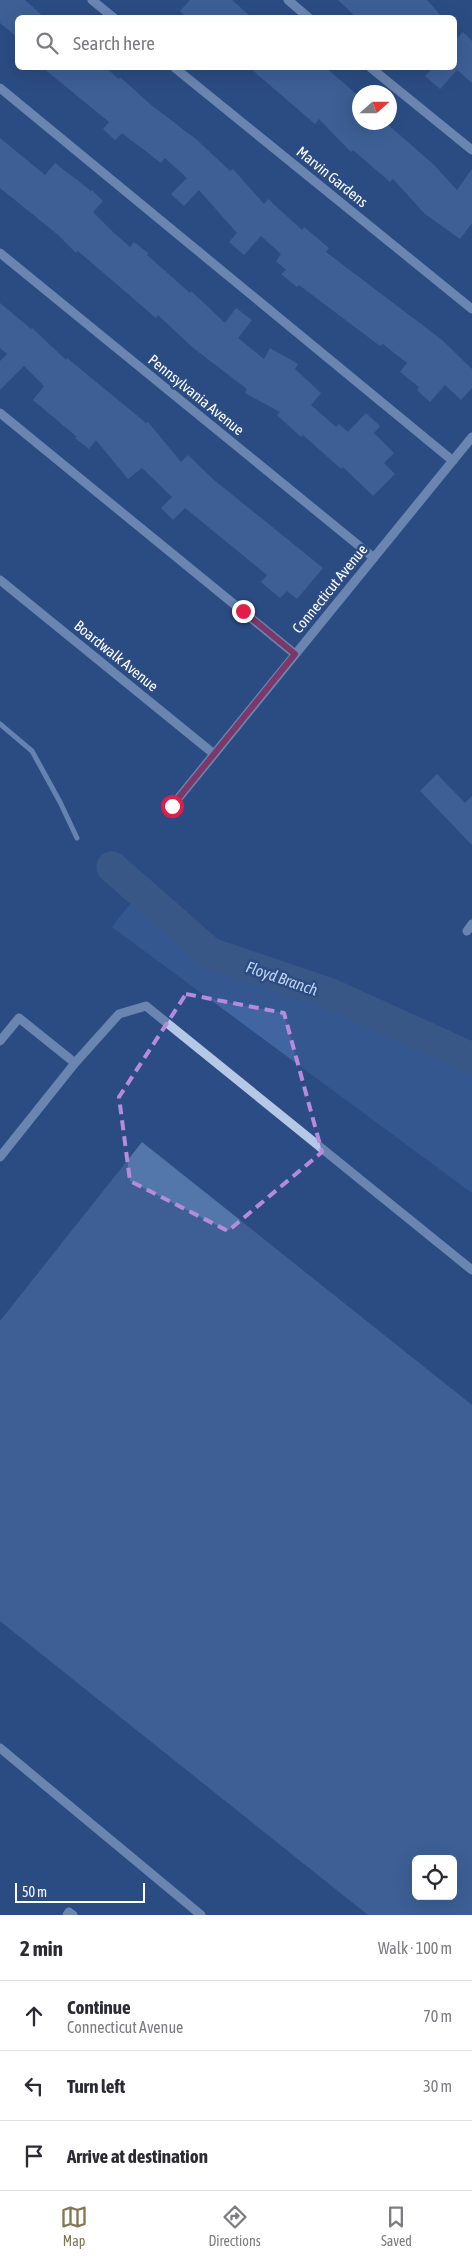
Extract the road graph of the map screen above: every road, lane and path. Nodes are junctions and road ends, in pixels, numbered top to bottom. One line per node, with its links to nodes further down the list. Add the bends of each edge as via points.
1 (92, 0): 3 (street)
2 (288, 0): 4 (street)
3 (110, 15)
4 (306, 15)
5 (177, 70): 10 (street, Marvin Gardens)
6 (373, 70): 8 (street)
7 (0, 88): 13 (street)
8 (472, 150)
9 (0, 253): 14 (street, Pennsylvania Avenue)
10 (472, 308)
11 (0, 414): 16 (street)
12 (472, 437): 13 (street, Connecticut Avenue)
13 (453, 461): 14 (street, Connecticut Avenue)
14 (374, 558): 16 (street, Connecticut Avenue)
15 (0, 580): 17 (street, Boardwalk Avenue)
16 (295, 654): 17 (street, Connecticut Avenue)
17 (214, 754): 18 (street, Connecticut Avenue)
18 (172, 806)
19 (0, 1041): 20 (street, via 18,1018)
20 (75, 1063): 21 (street); 22 (street, via 119,1014 146,1006)
21 (0, 1157)
22 (472, 1270)
23 (0, 1748): 26 (street)
24 (67, 1915): 25 (street, via 69,1912)
25 (73, 1915)
26 (202, 1915)

